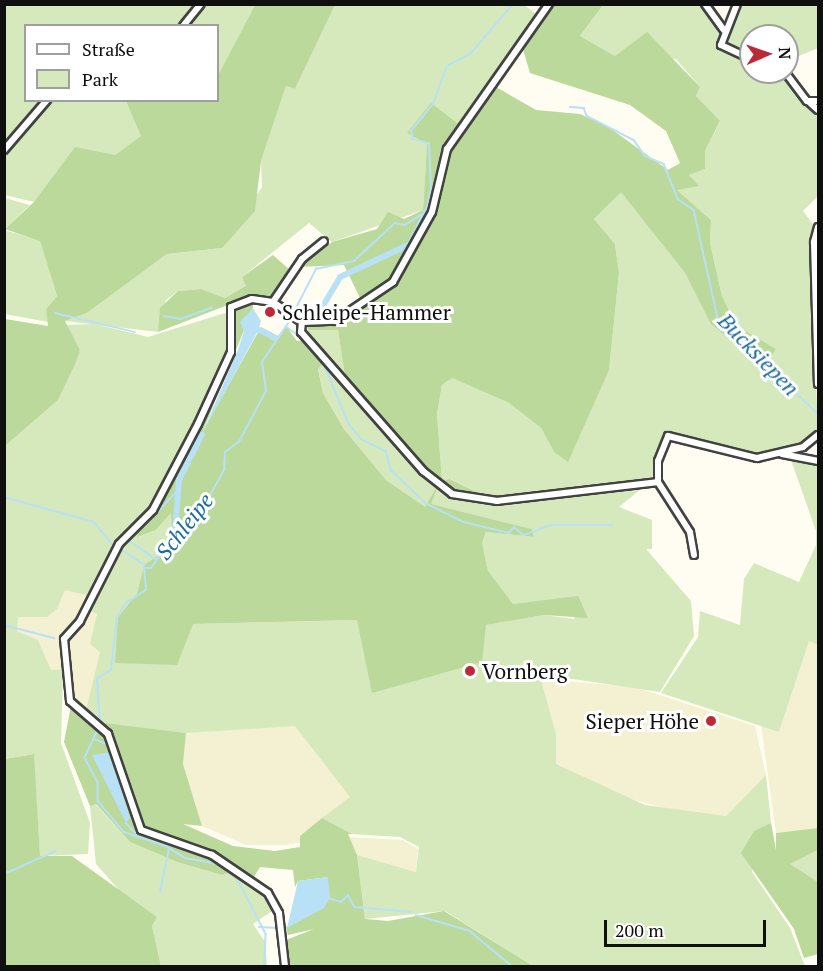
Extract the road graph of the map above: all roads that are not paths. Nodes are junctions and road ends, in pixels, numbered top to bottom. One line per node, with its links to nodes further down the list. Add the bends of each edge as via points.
1 (201, 4): 5 (street)
2 (549, 4): 17 (street, via 447,150 432,212 402,270 342,318)
3 (705, 4): 6 (street)
4 (737, 4): 6 (street)
5 (185, 24)
6 (724, 30): 7 (street, via 722,49)
7 (739, 55)
8 (794, 84): 9 (street)
9 (807, 101): 10 (street); 12 (street)
10 (819, 101)
11 (45, 102): 13 (street)
12 (819, 110)
13 (4, 150)
14 (819, 227): 18 (street, via 814,242)
15 (324, 241): 16 (street, via 302,259)
16 (273, 302): 17 (street); 24 (street, via 252,299 231,307 231,352 198,424 153,510 119,544 80,621 64,639 70,701 111,740 141,830 212,855 268,893 279,913)
17 (302, 322): 22 (street, via 302,332 423,471 452,494 497,501)
18 (819, 384)
19 (819, 435): 20 (street)
20 (782, 454): 21 (street); 22 (street, via 757,458 668,436 657,461)
21 (819, 461)
22 (658, 482): 23 (street, via 690,532)
23 (694, 555)
24 (285, 966)

